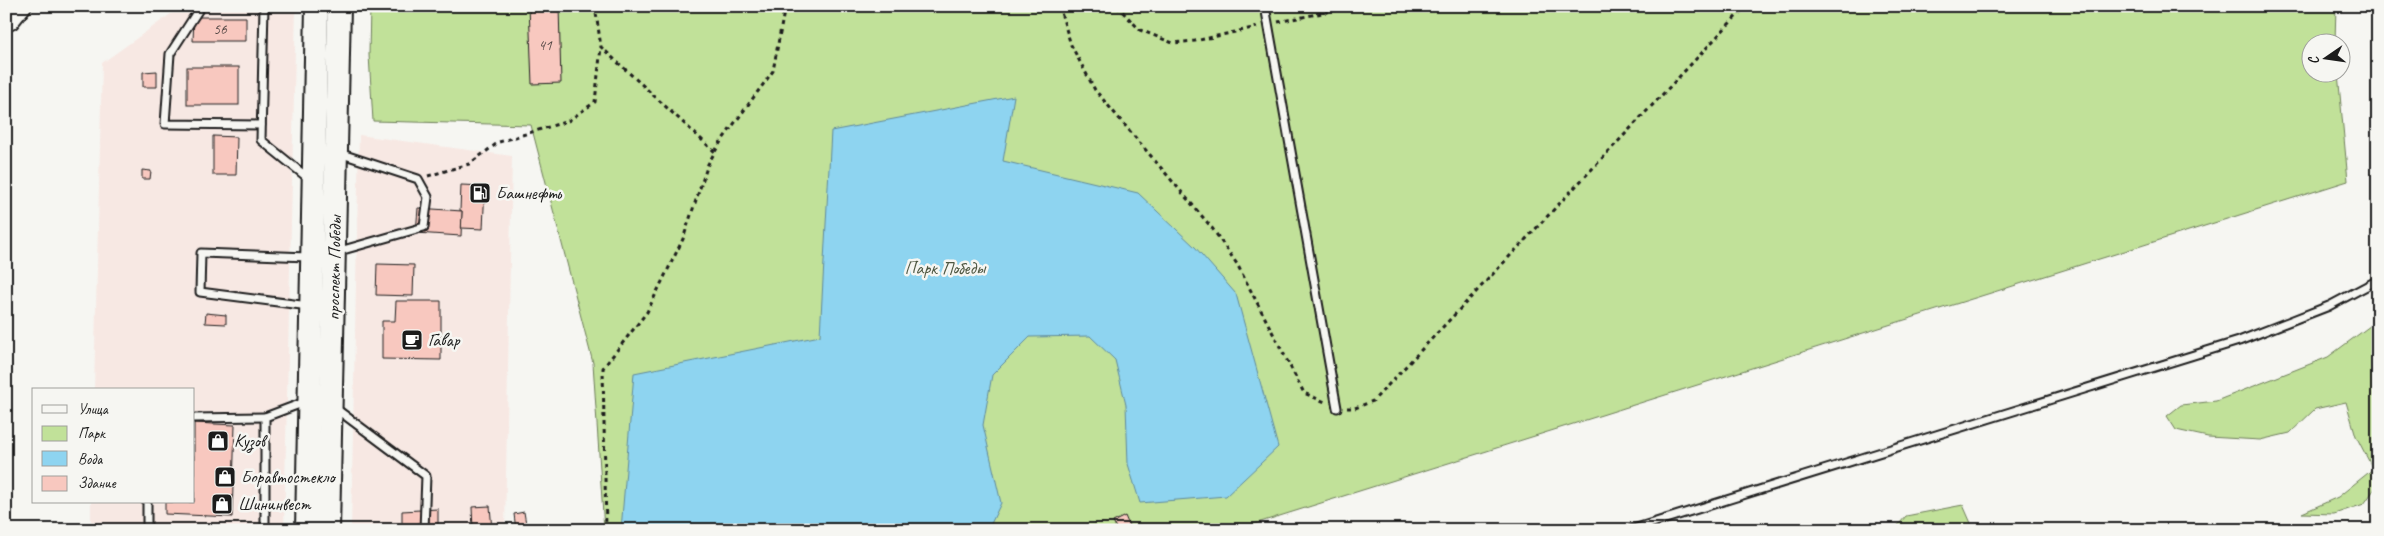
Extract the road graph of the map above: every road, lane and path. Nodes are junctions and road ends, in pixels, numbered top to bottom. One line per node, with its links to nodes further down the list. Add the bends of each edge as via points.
1 (24, 6): 13 (street)
2 (201, 6): 16 (lane, via 170,54 165,124)
3 (264, 6): 16 (lane)
4 (317, 6): 20 (main road, проспект Победы)
5 (339, 6): 17 (main road, проспект Победы)
6 (595, 6): 15 (path)
7 (785, 6): 18 (path, via 773,71)
8 (1059, 6): 26 (path, via 1070,45 1095,90 1212,228 1232,257 1304,393)
9 (1117, 6): 14 (path, via 1140,30 1173,43)
10 (1265, 6): 14 (lane)
11 (1356, 6): 14 (path)
12 (1746, 6): 26 (path, via 1373,401 1355,408)
13 (6, 24)
14 (1268, 24): 26 (lane)
15 (600, 47): 18 (path); 19 (path, via 595,102 568,121 499,142 469,164)
16 (261, 126): 20 (lane, via 261,140)
17 (337, 152): 19 (lane); 21 (main road, проспект Победы)
18 (714, 152): 35 (path, via 683,240 648,312 603,368)
19 (418, 179): 21 (lane, via 428,197 424,227)
20 (313, 182): 22 (main road, проспект Победы)
21 (334, 253): 25 (main road, проспект Победы)
22 (311, 257): 24 (main road, проспект Победы); 24 (lane, via 201,253 200,292)
23 (2378, 280): 36 (lane, via 2329,306 2239,341)
24 (310, 306): 25 (main road, проспект Победы)
25 (320, 403): 27 (lane); 32 (main road, проспект Победы); 33 (main road, проспект Победы); 34 (lane, via 426,476)
26 (1336, 408)
27 (265, 417): 28 (lane); 31 (lane)
28 (195, 418)
29 (148, 504): 30 (lane)
30 (147, 530)
31 (265, 530)
32 (307, 530)
33 (328, 530)
34 (424, 530)
35 (606, 530)
36 (1630, 530)

